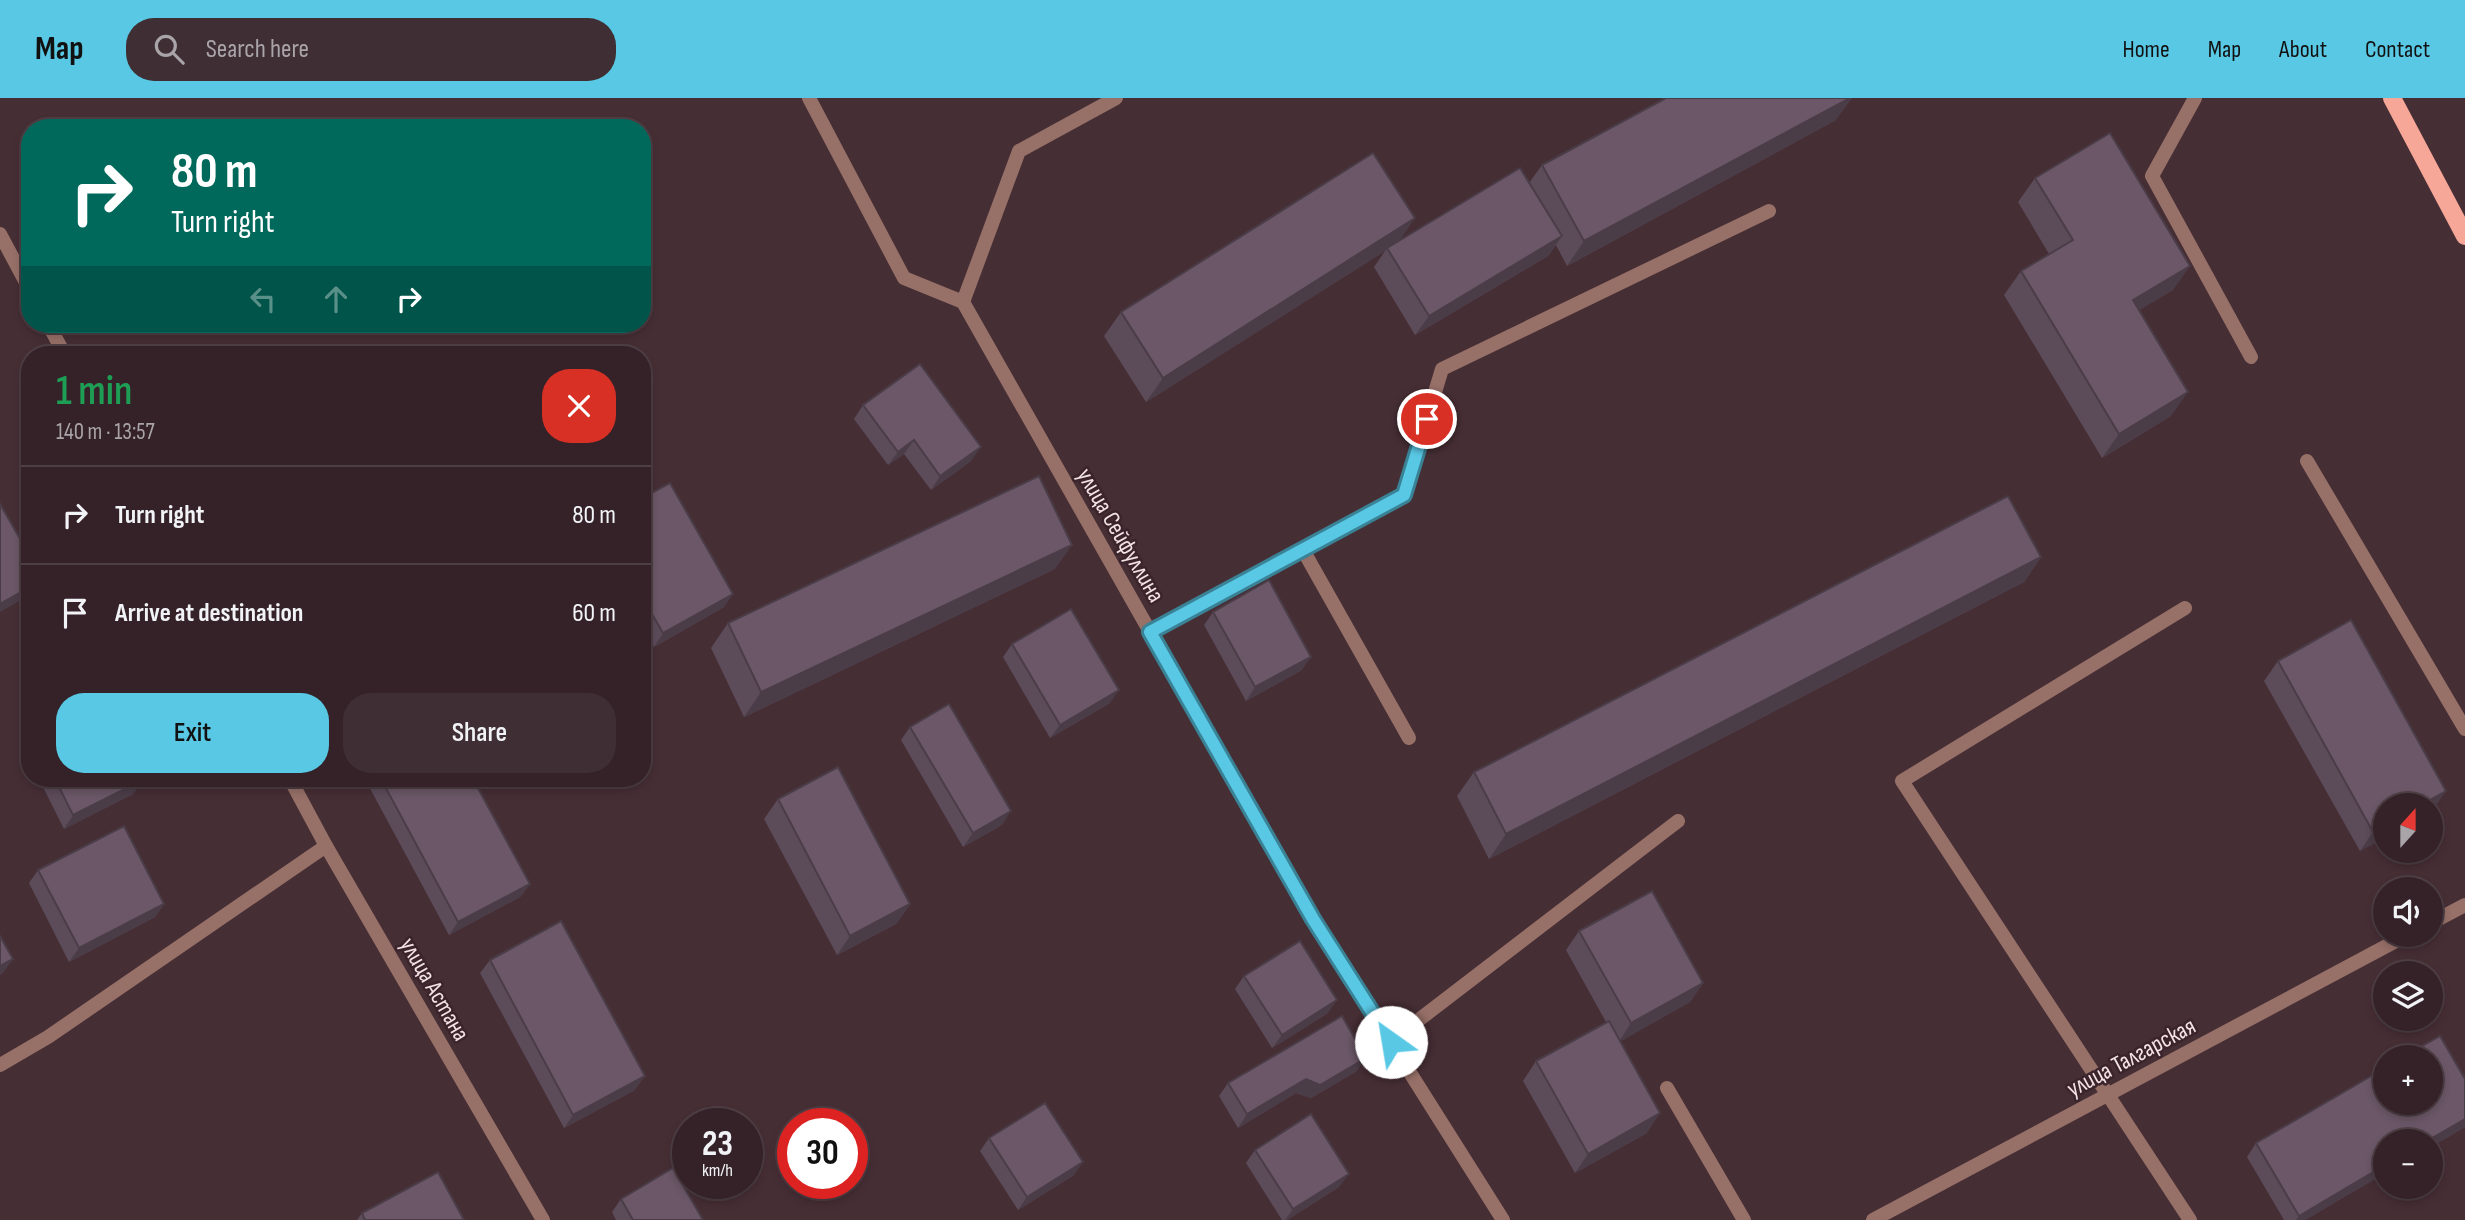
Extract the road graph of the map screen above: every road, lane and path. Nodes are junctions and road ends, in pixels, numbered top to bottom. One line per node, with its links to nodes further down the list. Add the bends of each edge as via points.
1 (809, 98): 9 (street, via 904,278)
2 (1116, 98): 9 (street, via 1019,151)
3 (2195, 98): 10 (street, via 2152,176)
4 (2392, 98): 7 (main road)
5 (1769, 211): 12 (street, via 1442,369 1404,495)
6 (0, 234): 8 (street)
7 (2465, 236)
8 (21, 273)
9 (963, 302): 14 (street, улица Сейфуллина)
10 (2251, 357)
11 (2307, 461): 15 (street)
12 (1303, 550): 14 (street); 16 (street)
13 (2185, 608): 26 (street, via 1902,781)
14 (1150, 632): 23 (street, улица Сейфуллина, via 1313,919)
15 (2465, 729)
16 (1409, 738)
17 (294, 787): 19 (street, улица Астана)
18 (1678, 821): 23 (street)
19 (326, 846): 24 (street, via 70,1023); 27 (street, улица Астана)
20 (2465, 905): 21 (street)
21 (2443, 917)
22 (2385, 947): 26 (street, улица Талгарская)
23 (1391, 1042): 28 (street, улица Сейфуллина)
24 (0, 1065)
25 (1667, 1088): 29 (street)
26 (2109, 1094): 30 (street, улица Талгарская); 31 (street)
27 (543, 1220)
28 (1503, 1220)
29 (1744, 1220)
30 (1874, 1220)
31 (2190, 1220)

